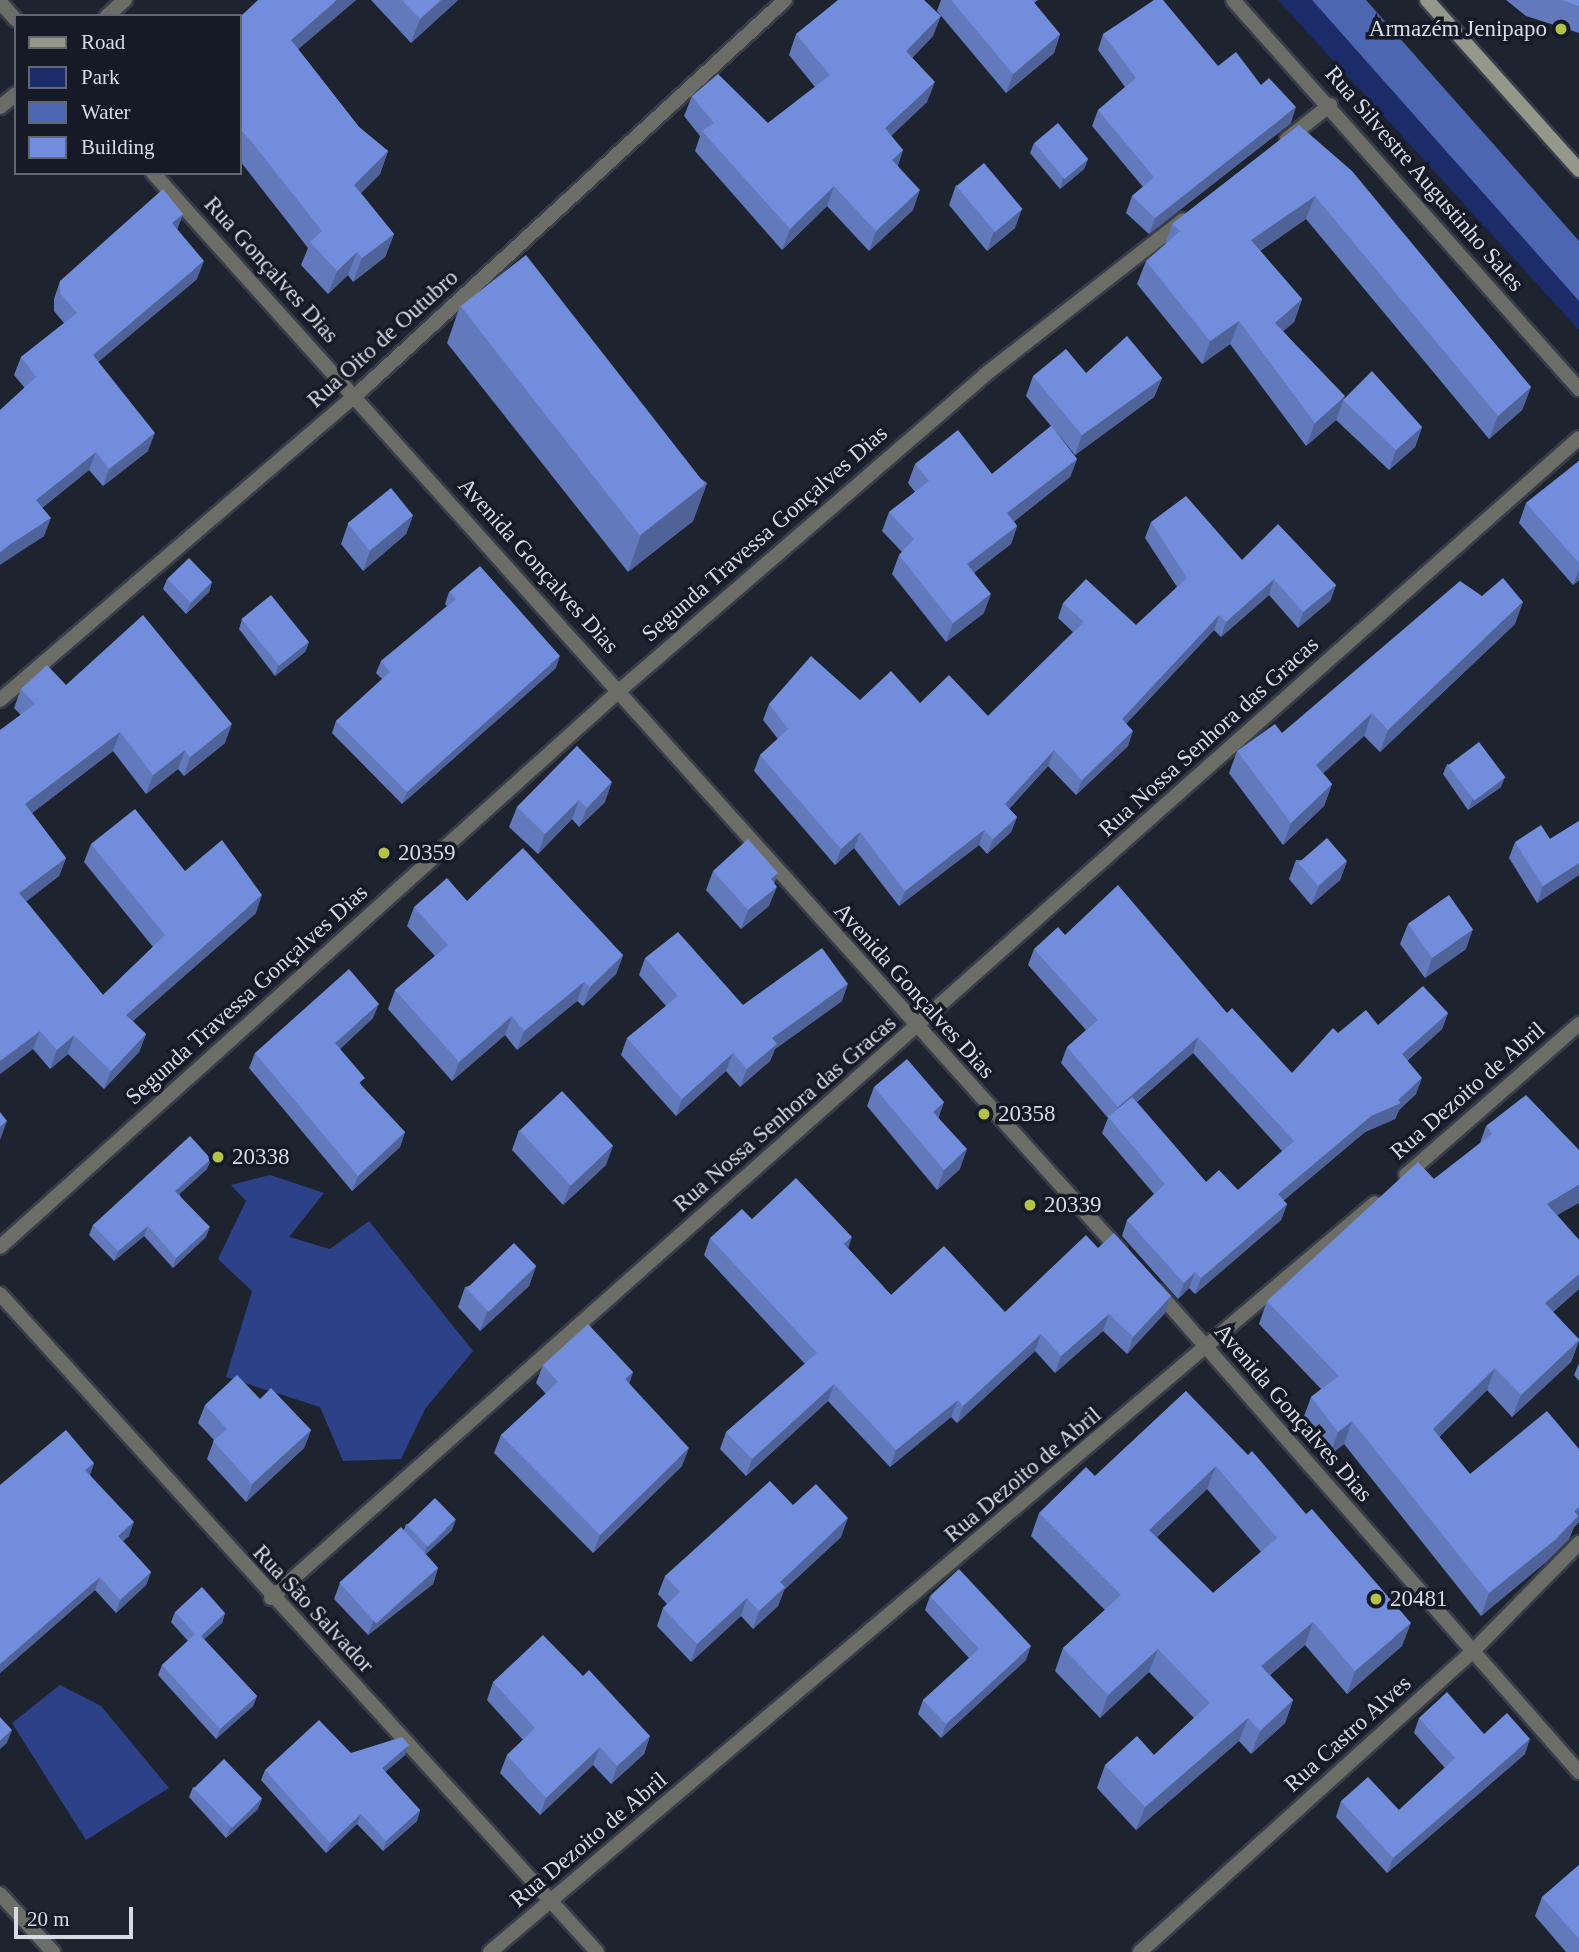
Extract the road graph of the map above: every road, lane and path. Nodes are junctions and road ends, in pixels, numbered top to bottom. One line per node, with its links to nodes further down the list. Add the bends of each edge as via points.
1 (125, 0): 6 (street)
2 (785, 0): 16 (street, Rua Oito de Outubro)
3 (1233, 0): 9 (street, Rua Silvestre Augustinho Sales)
4 (1427, 0): 12 (main road)
5 (0, 2): 7 (street)
6 (109, 14)
7 (14, 18)
8 (14, 96): 10 (street)
9 (1330, 105): 11 (street); 15 (street, Rua Silvestre Augustinho Sales)
10 (0, 107)
11 (1277, 147)
12 (1579, 170)
13 (155, 175): 16 (street, Rua Gonçalves Dias)
14 (1201, 206): 18 (street, Segunda Travessa Gonçalves Dias, via 986,374)
15 (1579, 389)
16 (354, 397): 18 (street, Avenida Gonçalves Dias); 19 (street, Rua Oito de Outubro)
17 (1579, 439): 21 (street, Rua Nossa Senhora das Gracas)
18 (619, 691): 21 (street, Avenida Gonçalves Dias); 22 (street, Segunda Travessa Gonçalves Dias)
19 (0, 700)
20 (1579, 1024): 24 (street, Rua Dezoito de Abril)
21 (916, 1029): 24 (street, Avenida Gonçalves Dias); 26 (street, Rua Nossa Senhora das Gracas)
22 (0, 1247)
23 (0, 1294): 26 (street, Rua São Salvador)
24 (1209, 1348): 27 (street, Avenida Gonçalves Dias); 30 (street, Rua Dezoito de Abril)
25 (1579, 1542): 27 (street, Rua Castro Alves)
26 (271, 1598): 30 (street, Rua São Salvador)
27 (1470, 1654): 28 (street, Avenida Gonçalves Dias); 34 (street, Rua Castro Alves)
28 (1579, 1772)
29 (0, 1894): 31 (street)
30 (553, 1901): 32 (street, Rua Dezoito de Abril); 33 (street, Rua São Salvador)
31 (53, 1952)
32 (490, 1952)
33 (597, 1952)
34 (1140, 1952)

